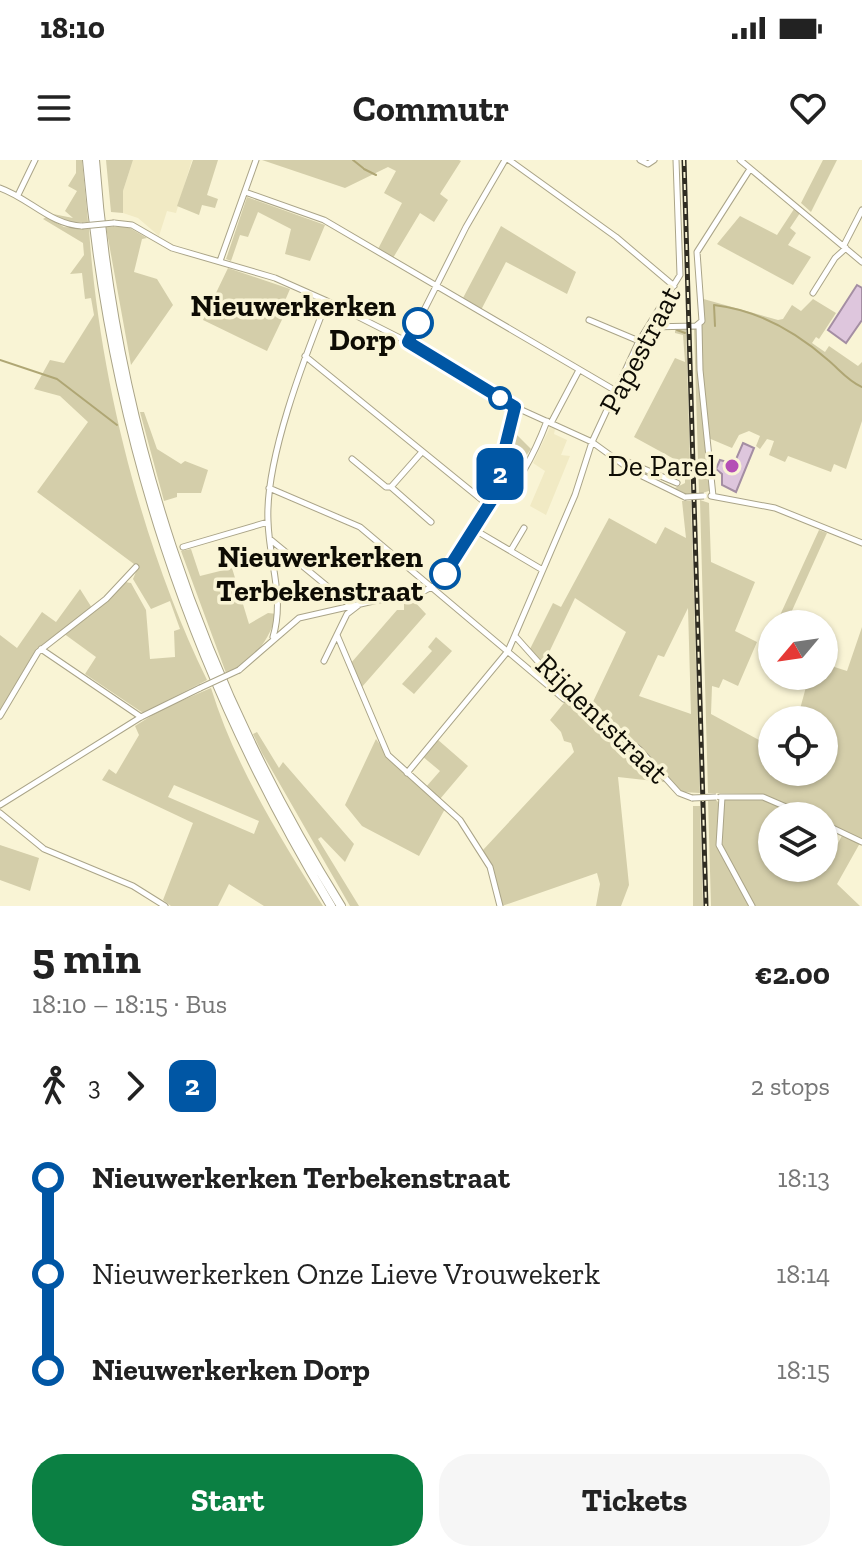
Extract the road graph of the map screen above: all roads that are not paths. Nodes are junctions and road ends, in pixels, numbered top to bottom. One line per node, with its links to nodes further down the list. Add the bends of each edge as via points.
1 (35, 160): 13 (street)
2 (87, 160): 73 (highway, via 108,335 139,469 173,579 242,746)
3 (95, 160): 74 (highway, via 120,349 148,467 182,576 250,743)
4 (256, 160): 12 (street)
5 (507, 160): 18 (street); 19 (street, via 616,237)
6 (640, 160): 7 (street)
7 (654, 160)
8 (676, 160): 19 (street, Papestraat, via 680,275)
9 (740, 160): 10 (street)
10 (750, 169): 15 (street); 23 (street, via 697,252 703,319)
11 (0, 188): 13 (street)
12 (245, 192): 16 (street); 18 (street, via 324,220)
13 (18, 195): 16 (street, bridge, via 60,222 132,225 172,248)
14 (862, 210): 15 (street)
15 (845, 247): 17 (street); 20 (street)
16 (220, 261): 21 (street)
17 (862, 262)
18 (437, 285): 26 (street); 28 (street)
19 (674, 286): 24 (street, Papestraat)
20 (813, 293)
21 (327, 301): 26 (street); 27 (street)
22 (589, 320): 25 (street)
23 (699, 325): 24 (street); 39 (street)
24 (649, 327): 25 (street, Papestraat)
25 (639, 341): 29 (street, Papestraat)
26 (408, 342): 30 (street)
27 (305, 356): 33 (street); 38 (street)
28 (578, 372): 29 (street); 31 (street)
29 (616, 391): 32 (street, Papestraat)
30 (515, 407): 31 (street); 40 (street)
31 (549, 422): 32 (street); 40 (street, via 530,464)
32 (592, 442): 34 (street); 50 (street, Papestraat)
33 (421, 453): 37 (street); 40 (street)
34 (614, 456): 36 (street); 39 (street, bridge, via 685,497)
35 (352, 459): 37 (street)
36 (677, 483)
37 (391, 487): 42 (street)
38 (269, 488): 41 (street); 51 (street, via 360,527)
39 (713, 496): 46 (street, via 775,508)
40 (490, 505): 44 (street)
41 (268, 522): 45 (street); 47 (street)
42 (431, 522)
43 (524, 528): 48 (street)
44 (475, 530): 48 (street); 51 (street)
45 (270, 540): 53 (street); 54 (street)
46 (862, 543)
47 (183, 547)
48 (511, 550): 50 (street)
49 (136, 567): 59 (street, via 106,599)
50 (541, 569): 57 (street, Papestraat)
51 (433, 588): 52 (street); 60 (street)
52 (361, 604): 53 (street); 56 (street, via 347,614)
53 (351, 605): 55 (street)
54 (278, 620): 55 (street); 58 (street)
55 (286, 626): 58 (street)
56 (337, 635): 61 (street); 65 (street, via 381,745)
57 (515, 636): 60 (street, Papestraat); 66 (street, Rijdentstraat, bridge, via 549,674 640,750 679,793)
58 (272, 640): 64 (street, bridge, via 239,670)
59 (41, 649): 63 (street); 64 (street)
60 (508, 651): 62 (street); 65 (street, Papestraat)
61 (324, 661)
62 (564, 699)
63 (0, 716)
64 (141, 717): 68 (street)
65 (407, 773): 75 (street, via 447,807 475,841 493,873)
66 (719, 797): 67 (street); 76 (street, via 719,845)
67 (776, 802)
68 (0, 805)
69 (0, 813): 72 (street, via 44,849 133,886)
70 (838, 831): 71 (street)
71 (862, 842)
72 (165, 906)
73 (331, 906)
74 (341, 906)
75 (500, 906)
76 (752, 906)

